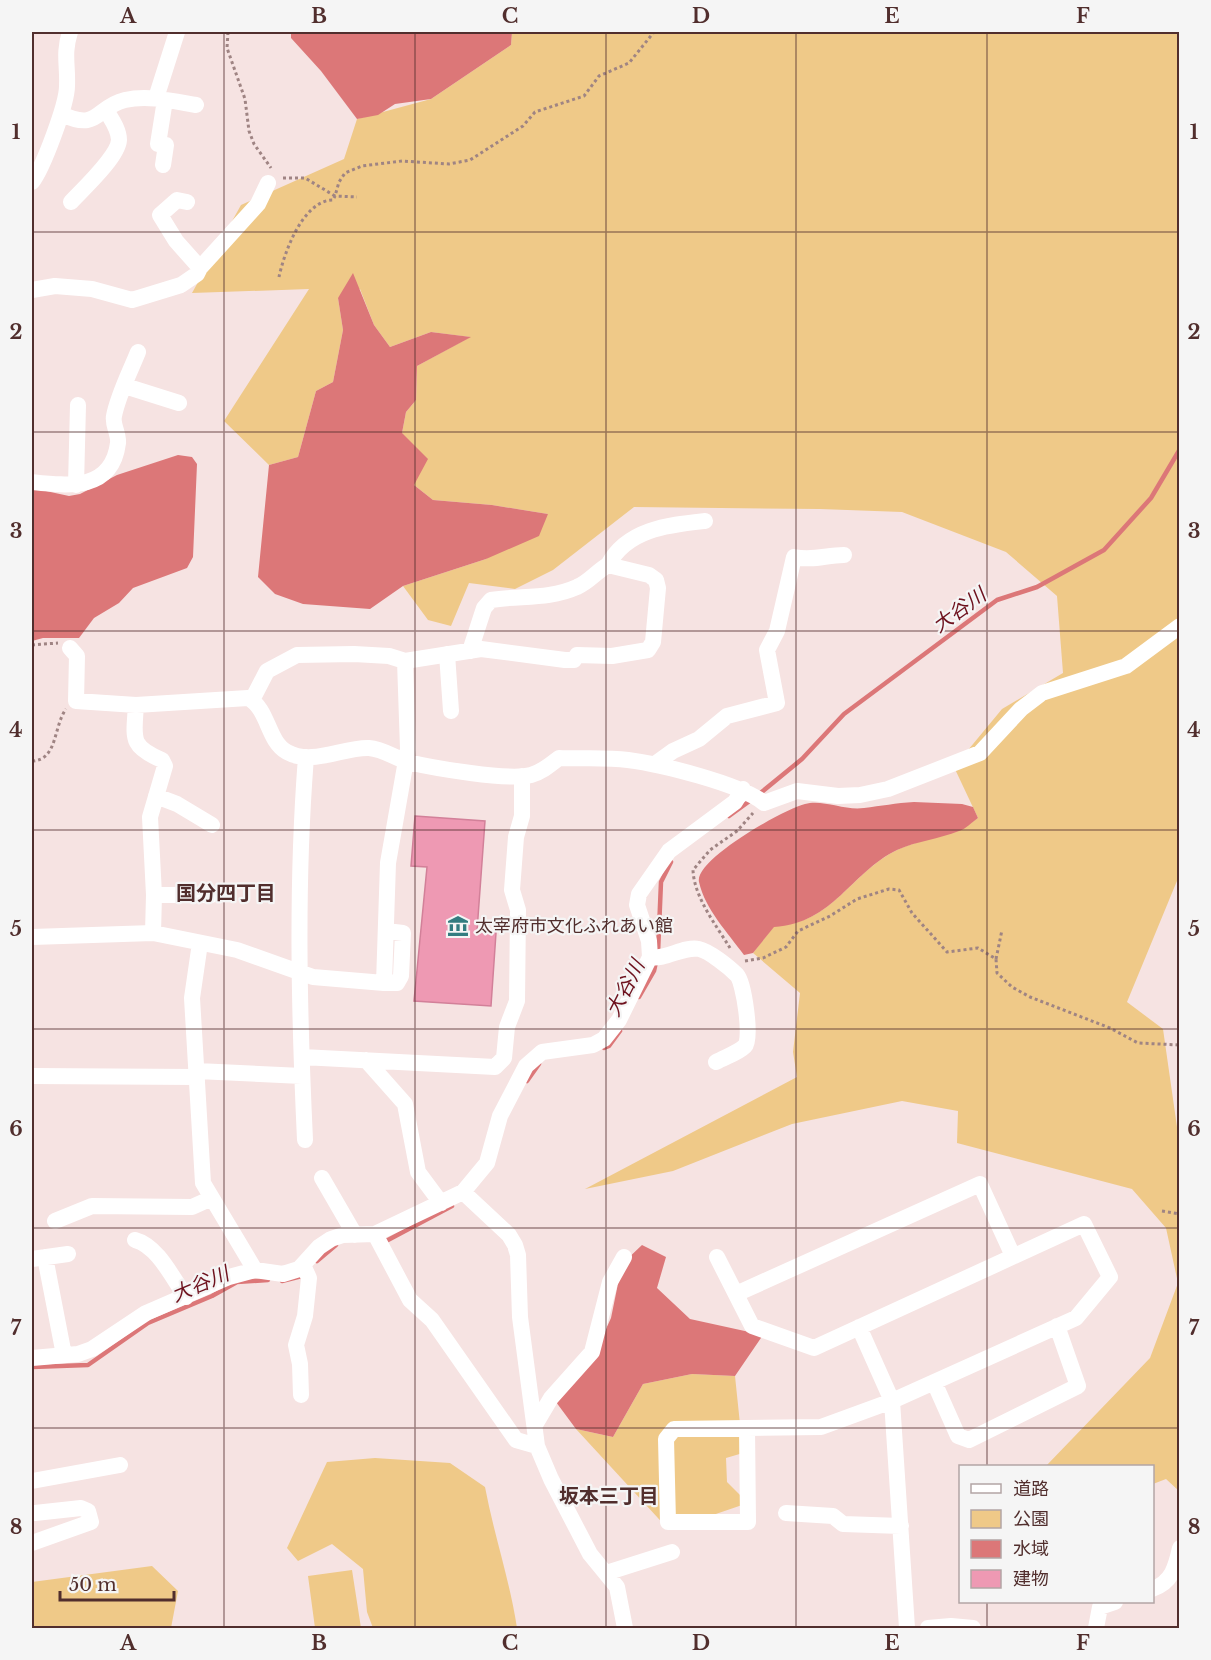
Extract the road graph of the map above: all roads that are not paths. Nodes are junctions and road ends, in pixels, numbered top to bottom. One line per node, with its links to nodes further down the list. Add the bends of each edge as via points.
1 (70, 32): 6 (street, via 65,47 67,85)
2 (177, 32): 3 (street)
3 (161, 99): 4 (street); 5 (street, via 124,100); 7 (street, via 158,144 166,145)
4 (196, 105)
5 (106, 110): 6 (street, via 83,121); 10 (street, via 117,130 116,151)
6 (61, 114): 9 (street)
7 (163, 165)
8 (270, 180): 12 (street, via 258,204)
9 (32, 182)
10 (71, 202)
11 (187, 202): 12 (street, via 177,200 160,215)
12 (200, 268): 13 (street, via 181,285 132,300 55,286)
13 (32, 290)
14 (138, 352): 15 (street)
15 (125, 386): 16 (street); 19 (street, via 113,419 118,439 116,459 108,472)
16 (179, 403)
17 (78, 405): 19 (street)
18 (32, 482): 19 (street)
19 (76, 484)
20 (705, 521): 22 (street, via 654,529 624,543)
21 (844, 555): 33 (street, via 824,555 813,561 794,557 777,631 767,650 777,703 727,716 699,739)
22 (608, 565): 25 (street, via 575,588 542,598 491,600 484,608); 25 (street, via 656,580 653,642 648,650 612,656 577,655 574,660)
23 (1179, 626): 35 (street, via 1126,666 1042,693 1021,709 980,753 943,769 860,795 797,791 764,802)
24 (70, 648): 29 (street, via 77,656 76,700)
25 (470, 651): 26 (street)
26 (447, 654): 27 (street); 30 (street)
27 (405, 661): 28 (street, via 354,654 297,655 267,671); 32 (street)
28 (252, 700): 29 (street, via 235,697); 31 (street, via 258,704 278,746)
29 (136, 705): 36 (street, via 135,743 165,766)
30 (451, 711)
31 (306, 757): 32 (street, via 369,748); 44 (street, via 299,843)
32 (406, 761): 34 (street, via 452,770); 44 (street, via 388,863 384,983)
33 (655, 764): 34 (street, via 626,759 559,758 547,768); 35 (street)
34 (522, 776): 46 (street, via 522,816 516,837 512,890 518,910 517,1001 507,1027)
35 (743, 789): 43 (street, via 735,801 669,851 639,894 638,906)
36 (156, 796): 37 (street); 38 (street, via 150,817)
37 (212, 825)
38 (154, 895): 39 (street); 40 (street)
39 (211, 895)
40 (153, 933): 41 (street); 42 (street)
41 (32, 937)
42 (200, 943): 44 (street, via 237,950); 50 (street, via 192,998)
43 (650, 957): 48 (street, via 661,959 700,949 737,975 742,984 749,1036 746,1046); 49 (street, via 624,1011 604,1039 593,1045 542,1052)
44 (300, 973): 45 (street)
45 (302, 1057): 47 (street); 52 (street)
46 (504, 1058): 47 (street, via 495,1067); 49 (street)
47 (366, 1060): 57 (street, via 405,1104 418,1172)
48 (716, 1062)
49 (526, 1066): 55 (street, via 500,1116 487,1163)
50 (197, 1074): 51 (street); 52 (street); 56 (street, via 203,1183)
51 (32, 1076)
52 (302, 1076): 53 (street)
53 (305, 1140)
54 (322, 1178): 60 (street)
55 (463, 1192): 57 (street); 78 (street, via 515,1245)
56 (212, 1198): 58 (street, via 192,1207 92,1206); 68 (street)
57 (441, 1203): 59 (street)
58 (55, 1221)
59 (375, 1234): 60 (street); 80 (street, via 410,1300 432,1320 516,1440)
60 (355, 1235): 67 (street, via 331,1239)
61 (135, 1240): 70 (street, via 144,1242 156,1254)
62 (68, 1254): 66 (street)
63 (1013, 1256): 69 (street, via 980,1184); 71 (street, via 1084,1224 1110,1277 1076,1318); 72 (street)
64 (624, 1257): 78 (street, via 610,1282 592,1352 551,1398)
65 (717, 1257): 69 (street)
66 (38, 1258): 73 (street)
67 (303, 1265): 68 (street, via 283,1274); 76 (street, via 309,1278 296,1345)
68 (255, 1270): 70 (street)
69 (736, 1294): 72 (street, via 752,1326 814,1348)
70 (186, 1297): 73 (street, via 146,1313 92,1349)
71 (1057, 1326): 75 (street); 75 (street, via 1078,1386 969,1440 958,1436)
72 (859, 1327): 77 (street)
73 (64, 1355): 74 (street)
74 (32, 1358)
75 (934, 1382): 77 (street)
76 (301, 1395)
77 (892, 1401): 79 (street, via 821,1427); 85 (street)
78 (535, 1425): 80 (street)
79 (747, 1428): 79 (street, via 674,1429 666,1439 668,1522 748,1522)
80 (537, 1446): 89 (street, via 590,1554)
81 (120, 1465): 82 (street)
82 (32, 1481)
83 (35, 1513): 86 (street, via 81,1508 88,1511 91,1522)
84 (786, 1513): 85 (street, via 833,1516 843,1524)
85 (901, 1526): 93 (street)
86 (32, 1543)
87 (1179, 1548): 90 (street, via 1171,1576)
88 (672, 1552): 89 (street)
89 (606, 1573): 92 (street, via 617,1587)
90 (1154, 1588)
91 (1112, 1603): 96 (street, via 1100,1607)
92 (625, 1629)
93 (907, 1629)
94 (928, 1629): 95 (street)
95 (973, 1629)
96 (1096, 1629)

